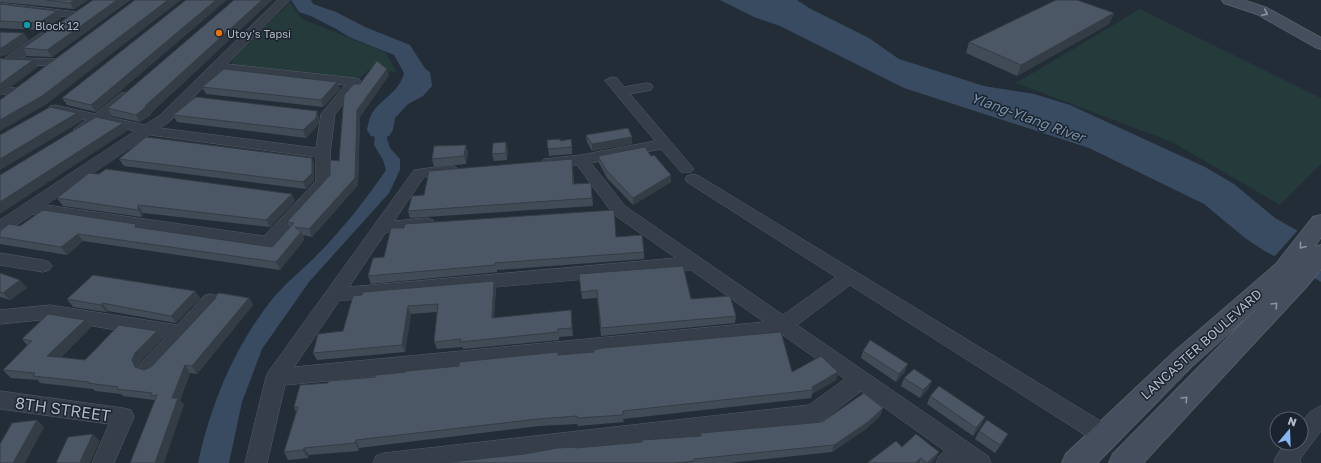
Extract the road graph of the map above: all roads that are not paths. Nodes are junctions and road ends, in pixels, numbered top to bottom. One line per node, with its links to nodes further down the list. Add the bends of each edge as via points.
1 (275, 0): 16 (street, via 284,0)
2 (1229, 0): 12 (main road, one-way to 12, via 1262,11)
3 (1240, 0): 4 (main road)
4 (1255, 0)
5 (1280, 5): 10 (main road, via 1295,18)
6 (0, 6): 8 (street)
7 (87, 7): 8 (street)
8 (77, 14): 9 (street)
9 (64, 23)
10 (1321, 32)
11 (22, 34): 14 (street, via 48,34)
12 (1321, 44)
13 (67, 54): 15 (street)
14 (4, 60): 15 (street)
15 (55, 63): 17 (street)
16 (218, 67): 23 (street); 29 (street, via 354,82)
17 (38, 76)
18 (27, 84): 22 (street)
19 (646, 87): 34 (street, via 617,86)
20 (134, 89): 31 (street)
21 (0, 90): 22 (street)
22 (16, 92): 26 (street)
23 (187, 97): 25 (street); 32 (street)
24 (65, 99): 27 (street)
25 (203, 99)
26 (0, 103)
27 (54, 108): 30 (street); 31 (street)
28 (313, 112): 29 (street)
29 (328, 114): 35 (street)
30 (40, 116)
31 (99, 118): 32 (street); 33 (street)
32 (149, 131): 35 (street); 38 (street)
33 (66, 138)
34 (665, 144): 36 (street); 51 (street, via 689,174)
35 (323, 153): 41 (street, via 324,182 302,195 268,242)
36 (581, 160): 37 (street); 48 (street, via 611,211)
37 (535, 164)
38 (92, 168): 40 (street); 41 (street)
39 (465, 169): 44 (street, via 419,173)
40 (115, 171)
41 (30, 208): 45 (street)
42 (445, 222): 44 (street)
43 (1321, 222): 50 (main road, LANCASTER BOULEVARD, one-way to 50)
44 (382, 227): 52 (street)
45 (0, 228)
46 (1321, 253): 50 (main road, LANCASTER BOULEVARD)
47 (0, 259): 49 (street)
48 (694, 263): 52 (street); 55 (street)
49 (43, 266)
50 (1291, 275): 61 (main road, LANCASTER BOULEVARD, via 1183,359); 63 (main road, LANCASTER BOULEVARD, one-way to 50)
51 (850, 276): 55 (street); 65 (street)
52 (334, 295): 58 (street)
53 (211, 301): 56 (street)
54 (0, 317): 56 (street, via 50,312)
55 (783, 326): 58 (street, via 740,333); 59 (street)
56 (181, 333): 57 (street)
57 (149, 368)
58 (276, 377): 70 (street)
59 (860, 379): 67 (street); 71 (street, via 814,414)
60 (0, 400): 69 (street, 8TH STREET, via 123,417)
61 (1135, 405): 63 (main road); 65 (main road, LANCASTER BOULEVARD)
62 (1321, 415): 64 (street)
63 (1162, 423): 68 (main road, LANCASTER BOULEVARD)
64 (1309, 430)
65 (1104, 435): 72 (main road, LANCASTER BOULEVARD)
66 (1292, 451): 73 (street, via 1285,460)
67 (964, 459)
68 (1130, 461)
69 (103, 463)
70 (256, 463)
71 (384, 463)
72 (1077, 463)
73 (1290, 463)

